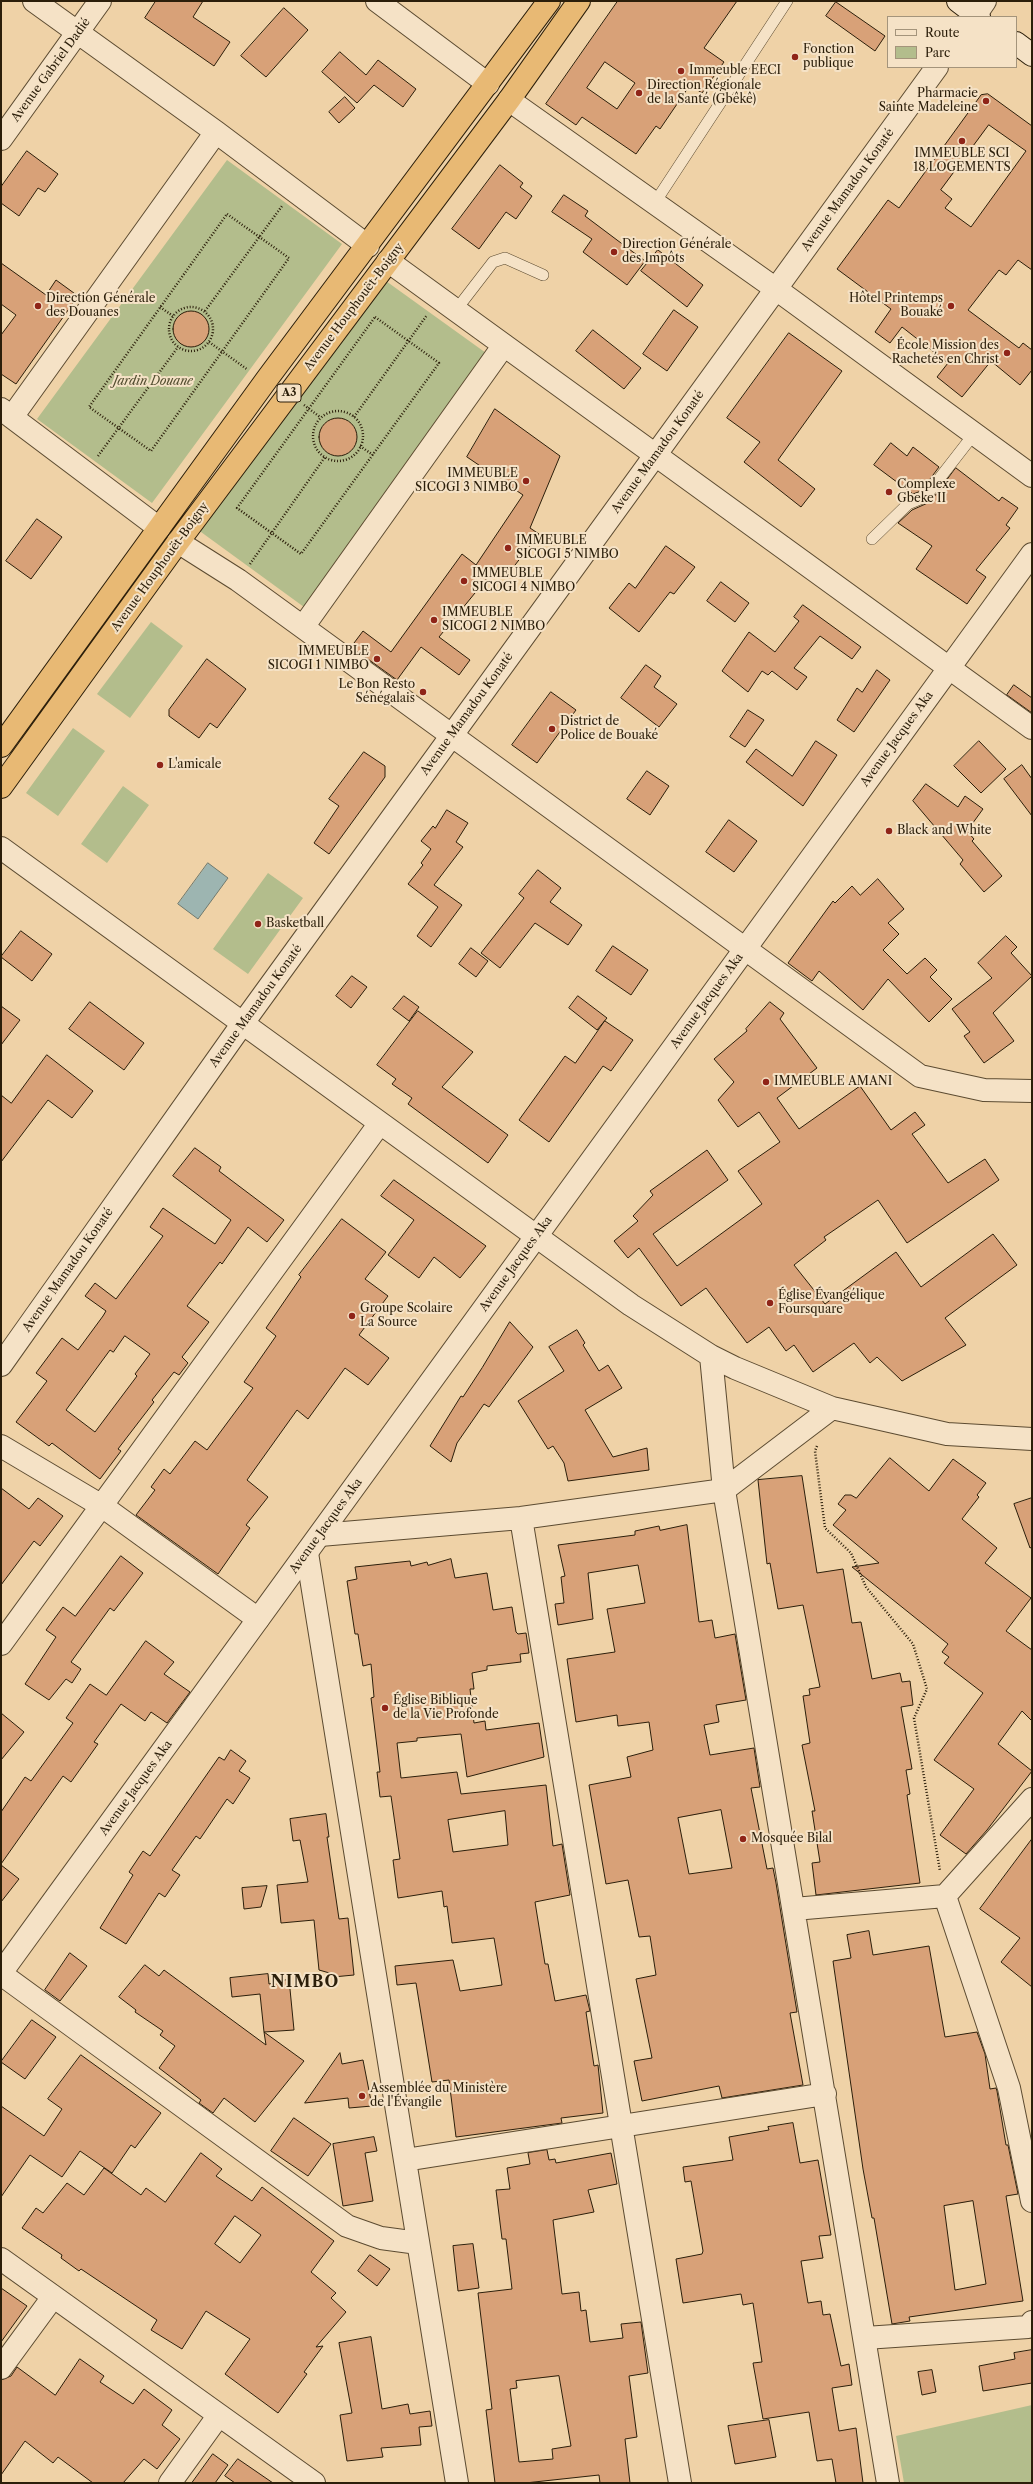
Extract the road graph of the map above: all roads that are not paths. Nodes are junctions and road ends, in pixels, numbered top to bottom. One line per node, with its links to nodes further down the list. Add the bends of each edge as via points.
1 (34, 1): 9 (street)
2 (100, 1): 9 (street, Avenue Gabriel Dadié)
3 (377, 1): 13 (street)
4 (549, 1): 13 (highway, Avenue Houphouët-Boigny / A3)
5 (579, 1): 14 (highway, Avenue Houphouët-Boigny / A3)
6 (786, 1): 17 (lane)
7 (958, 1): 8 (street)
8 (978, 12)
9 (78, 32): 15 (street); 16 (street, Avenue Gabriel Dadié)
10 (1017, 44): 11 (street)
11 (1032, 55)
12 (936, 68): 21 (street, Avenue Mamadou Konaté)
13 (488, 84): 18 (highway, Avenue Houphouët-Boigny / A3)
14 (509, 100): 17 (street); 19 (highway, Avenue Houphouët-Boigny / A3)
15 (216, 132): 18 (street); 24 (street)
16 (1, 139)
17 (654, 204): 21 (street)
18 (368, 246): 28 (highway, Avenue Houphouët-Boigny / A3, via 264,382)
19 (388, 261): 22 (street); 30 (highway, Avenue Houphouët-Boigny / A3)
20 (543, 275): 22 (lane, via 505,258 493,262)
21 (776, 290): 25 (street); 26 (street, Avenue Mamadou Konaté)
22 (448, 303): 23 (street)
23 (504, 345): 26 (street); 32 (street)
24 (6, 413): 28 (street)
25 (974, 434): 27 (street); 29 (lane, via 925,497 908,504)
26 (656, 455): 33 (street); 35 (street, Avenue Mamadou Konaté)
27 (1032, 476)
28 (159, 528): 36 (highway, Avenue Houphouët-Boigny / A3)
29 (872, 539)
30 (178, 542): 32 (street, via 238,580); 37 (highway, Avenue Houphouët-Boigny / A3)
31 (1032, 554): 33 (street, Avenue Jacques Aka)
32 (303, 628): 35 (street)
33 (949, 668): 34 (street); 39 (street, Avenue Jacques Aka)
34 (1032, 728)
35 (452, 736): 39 (street); 40 (street, Avenue Mamadou Konaté)
36 (1, 746)
37 (1, 786)
38 (1, 848): 40 (street)
39 (745, 949): 41 (street, via 920,1076 984,1090); 43 (street, Avenue Jacques Aka)
40 (243, 1023): 42 (street); 45 (street, Avenue Mamadou Konaté)
41 (1032, 1091)
42 (380, 1123): 43 (street); 50 (street)
43 (536, 1236): 44 (street, via 631,1305); 52 (street, Avenue Jacques Aka)
44 (711, 1356): 46 (street); 49 (street)
45 (1, 1365)
46 (832, 1408): 47 (street, via 947,1434); 49 (street)
47 (1032, 1439)
48 (1, 1446): 50 (street)
49 (724, 1490): 51 (street); 58 (street)
50 (102, 1506): 54 (street); 55 (street)
51 (521, 1518): 52 (street); 61 (street)
52 (320, 1535): 53 (street, Avenue Jacques Aka)
53 (306, 1553): 54 (street, Avenue Jacques Aka); 62 (street)
54 (258, 1619): 59 (street, Avenue Jacques Aka)
55 (1, 1644)
56 (1032, 1799): 57 (street)
57 (945, 1896): 58 (street); 63 (street, via 1010,2088)
58 (794, 1909): 60 (street)
59 (1, 1974): 64 (street, via 347,2226 381,2238)
60 (825, 2094): 61 (street); 68 (street)
61 (621, 2126): 62 (street); 74 (street)
62 (405, 2160): 64 (street)
63 (1032, 2201)
64 (418, 2243): 73 (street)
65 (1, 2259): 66 (street)
66 (54, 2297): 69 (street); 70 (street)
67 (1032, 2322): 68 (street, via 1028,2327)
68 (865, 2338): 75 (street)
69 (1, 2368)
70 (219, 2415): 71 (street); 72 (street)
71 (170, 2483)
72 (314, 2483)
73 (457, 2483)
74 (680, 2483)
75 (888, 2483)

